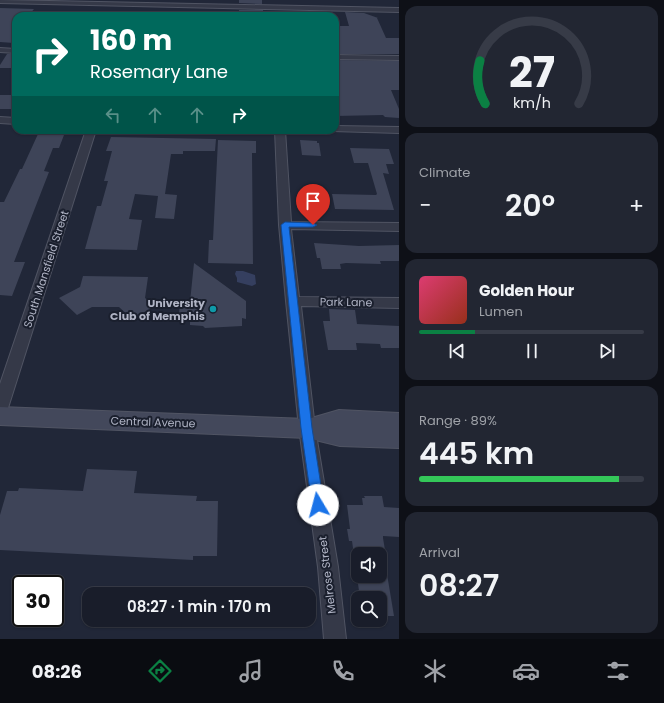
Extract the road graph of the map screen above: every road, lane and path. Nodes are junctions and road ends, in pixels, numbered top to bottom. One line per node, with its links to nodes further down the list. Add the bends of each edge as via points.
1 (0, 2): 2 (street)
2 (282, 4): 3 (street)
3 (399, 10)
4 (0, 50): 5 (street)
5 (12, 51)
6 (339, 57): 7 (street)
7 (399, 58)
8 (0, 120): 9 (street)
9 (12, 121)
10 (339, 129): 11 (street)
11 (399, 130)
12 (90, 134): 18 (street, South Mansfield Street)
13 (280, 134): 14 (street, Melrose Street)
14 (285, 225): 15 (street); 16 (street, Melrose Street)
15 (399, 226)
16 (293, 301): 17 (street, Park Lane); 21 (street, Melrose Street)
17 (399, 303)
18 (0, 408)
19 (0, 416): 21 (main road, Central Avenue)
20 (399, 422): 21 (main road, Central Avenue, via 339,420)
21 (307, 428): 22 (main road, Central Avenue, via 340,436); 23 (street, Melrose Street)
22 (399, 438)
23 (335, 639)

